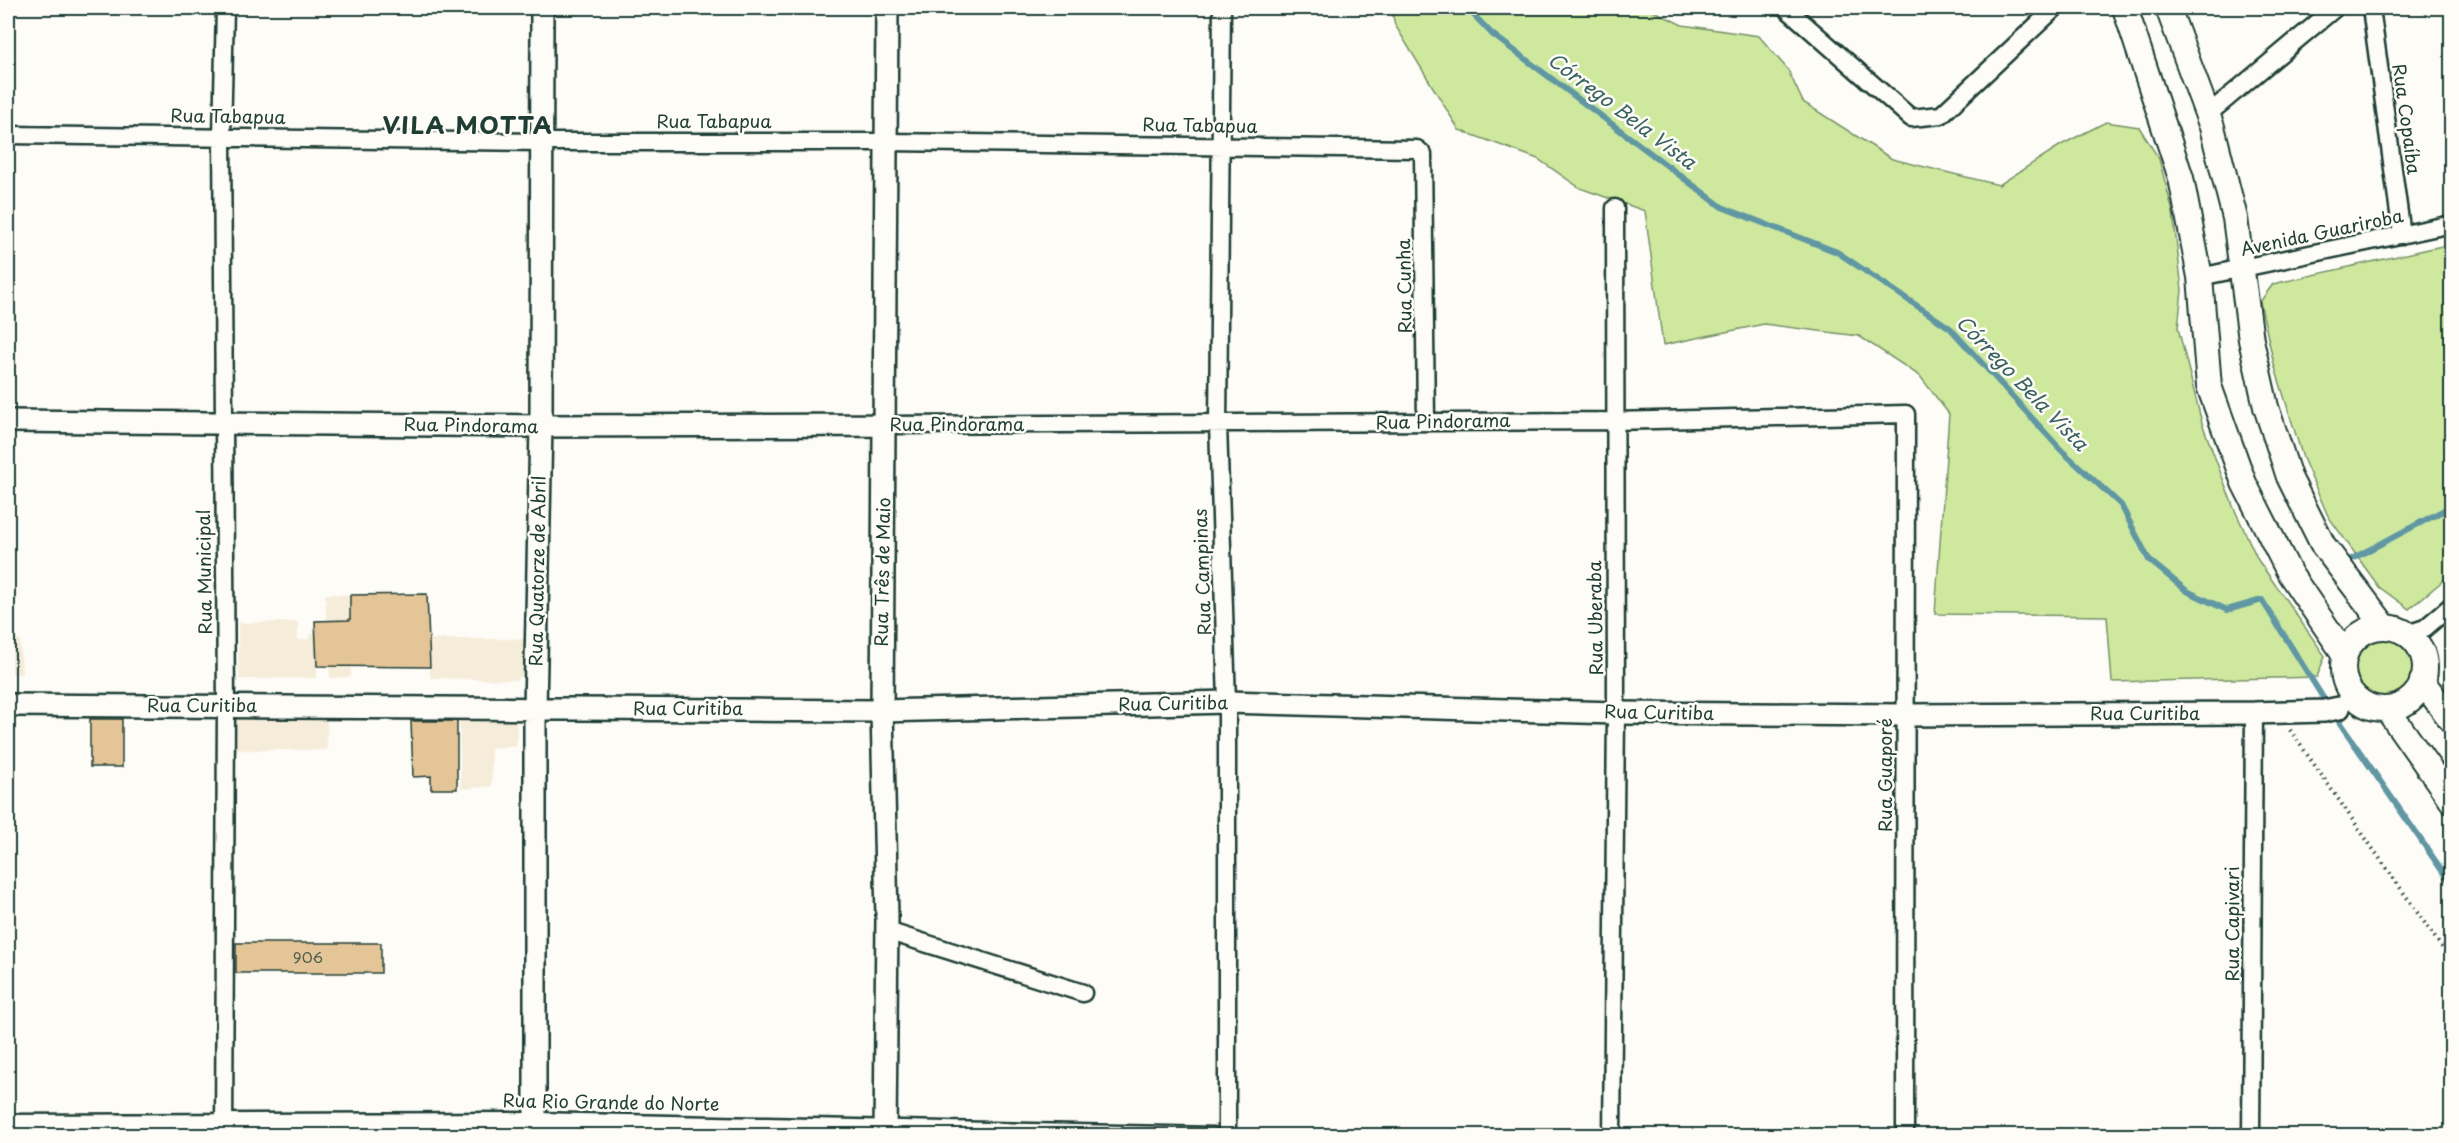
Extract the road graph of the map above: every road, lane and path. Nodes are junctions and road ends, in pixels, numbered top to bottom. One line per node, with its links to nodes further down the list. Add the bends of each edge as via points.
1 (225, 8): 14 (street, Rua Municipal)
2 (542, 8): 15 (street, Rua Quatorze de Abril)
3 (887, 8): 16 (street, Rua Três de Maio)
4 (1222, 8): 17 (street, Rua Campinas)
5 (1786, 8): 11 (street)
6 (2055, 8): 11 (street, via 1941,115 1911,118)
7 (2125, 8): 23 (main road, via 2181,178)
8 (2168, 8): 12 (main road)
9 (2335, 8): 12 (street)
10 (2371, 8): 21 (street, Rua Copaíba)
11 (1804, 13)
12 (2207, 115): 22 (main road, via 2235,218)
13 (8, 135): 14 (street, Rua Tabapua)
14 (222, 136): 15 (street, Rua Tabapua); 28 (street, Rua Municipal)
15 (542, 142): 16 (street, Rua Tabapua); 31 (street, Rua Quatorze de Abril)
16 (886, 142): 17 (street, Rua Tabapua); 30 (street, Rua Três de Maio)
17 (1222, 146): 18 (street, Rua Tabapua); 29 (street, Rua Campinas)
18 (1420, 151): 27 (street, Rua Cunha)
19 (1615, 208): 26 (street, Rua Uberaba)
20 (2451, 224): 21 (street, Avenida Guariroba)
21 (2402, 235): 22 (street, Avenida Guariroba)
22 (2240, 271): 23 (street, Avenida Guariroba); 33 (main road, via 2266,407 2289,477 2323,545)
23 (2200, 277): 34 (main road, via 2209,386 2244,483 2289,574)
24 (1906, 414): 26 (street, Rua Pindorama); 46 (street, Rua Guaporé)
25 (8, 421): 28 (street, Rua Pindorama)
26 (1613, 421): 27 (street, Rua Pindorama); 43 (street, Rua Uberaba)
27 (1426, 422): 29 (street, Rua Pindorama)
28 (223, 423): 31 (street, Rua Pindorama); 39 (street, Rua Municipal)
29 (1218, 424): 30 (street, Rua Pindorama); 37 (street, Rua Campinas)
30 (885, 425): 31 (street, Rua Pindorama); 42 (street, Rua Três de Maio)
31 (541, 426): 40 (street, Rua Quatorze de Abril)
32 (2451, 605): 33 (street)
33 (2409, 634): 34 (main road, via 2361,635); 35 (main road, via 2424,663)
34 (2345, 655): 36 (main road, via 2343,666)
35 (2422, 681): 41 (main road, via 2409,700); 47 (main road)
36 (2349, 698): 41 (main road); 45 (street, Rua Curitiba, via 2324,711)
37 (1227, 702): 42 (street, Rua Curitiba); 43 (street, Rua Curitiba); 57 (street, Rua Campinas)
38 (8, 705): 39 (street, Rua Curitiba)
39 (226, 706): 40 (street, Rua Curitiba); 53 (street, Rua Municipal)
40 (535, 708): 42 (street, Rua Curitiba); 54 (street, Rua Quatorze de Abril)
41 (2387, 709): 48 (main road)
42 (882, 711): 49 (street, Rua Três de Maio)
43 (1616, 713): 46 (street, Rua Curitiba); 58 (street, Rua Uberaba)
44 (2254, 713): 45 (street, Rua Curitiba); 46 (street, Rua Curitiba); 60 (street, Rua Capivari)
45 (2278, 713): 50 (path)
46 (1905, 715): 59 (street, Rua Guaporé)
47 (2451, 721)
48 (2451, 801)
49 (887, 931): 51 (street); 55 (street, Rua Três de Maio)
50 (2451, 962)
51 (1083, 993)
52 (8, 1123): 53 (street, Rua Rio Grande do Norte)
53 (223, 1128): 54 (street, Rua Rio Grande do Norte)
54 (535, 1128): 55 (street, Rua Rio Grande do Norte)
55 (885, 1132): 56 (street, Rua Rio Grande do Norte)
56 (1214, 1136)
57 (1227, 1136)
58 (1612, 1136)
59 (1905, 1136)
60 (2251, 1136)

